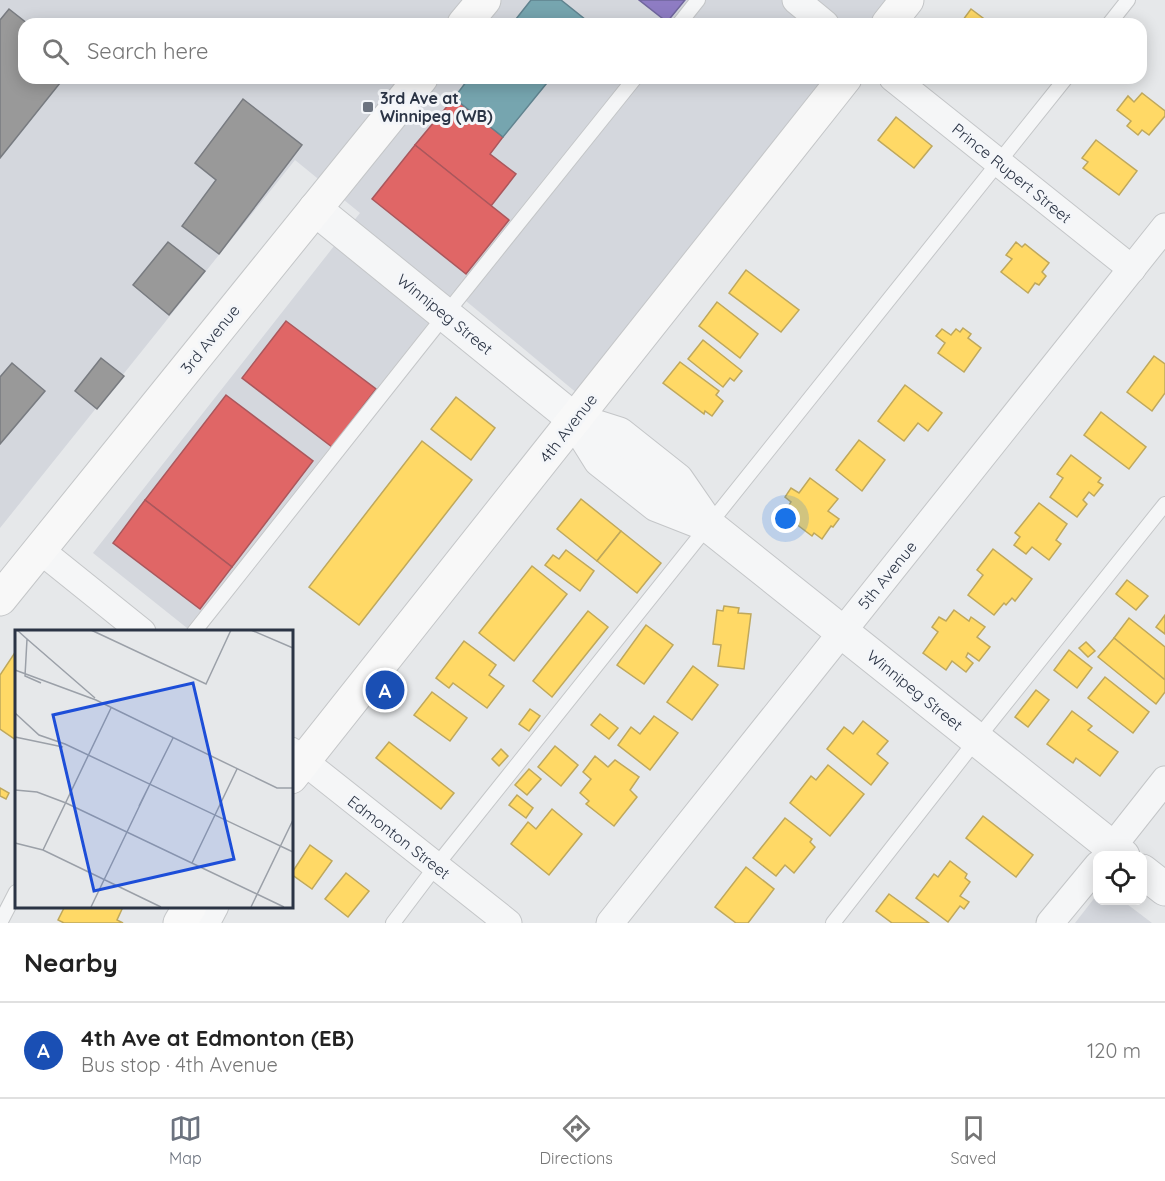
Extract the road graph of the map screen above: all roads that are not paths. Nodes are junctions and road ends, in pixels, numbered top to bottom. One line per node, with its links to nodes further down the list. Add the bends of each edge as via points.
1 (484, 0): 6 (main road)
2 (698, 0): 7 (lane)
3 (796, 0): 8 (street)
4 (907, 0): 9 (main road)
5 (1128, 0): 10 (lane)
6 (469, 18)
7 (684, 18)
8 (818, 18)
9 (893, 18)
10 (1114, 18)
11 (416, 84): 17 (main road, 3rd Avenue)
12 (631, 84): 20 (lane)
13 (840, 84): 21 (main road, 4th Avenue)
14 (900, 84): 16 (street, Prince Rupert Street)
15 (1061, 84): 16 (lane)
16 (999, 163): 19 (street, Prince Rupert Street); 23 (lane)
17 (315, 209): 20 (street, Winnipeg Street); 24 (main road, 3rd Avenue)
18 (1165, 227): 19 (street, 5th Avenue)
19 (1132, 269): 28 (street, 5th Avenue)
20 (445, 315): 21 (street, Winnipeg Street); 27 (lane)
21 (575, 420): 23 (street, Winnipeg Street, via 620,434 677,480); 30 (main road, 4th Avenue)
22 (1165, 504): 29 (lane)
23 (708, 525): 28 (street, Winnipeg Street); 34 (lane)
24 (40, 550): 25 (main road, 3rd Avenue); 26 (street)
25 (0, 599)
26 (140, 630)
27 (196, 630)
28 (842, 632): 29 (street, Winnipeg Street); 46 (street, 5th Avenue)
29 (977, 739): 32 (street, Winnipeg Street); 47 (lane)
30 (295, 764): 34 (street, Edmonton Street)
31 (1165, 780): 33 (street)
32 (1104, 851)
33 (1114, 851)
34 (436, 866): 44 (lane); 45 (street, Edmonton Street)
35 (1147, 874): 37 (street)
36 (1093, 875): 48 (street)
37 (1165, 889)
38 (15, 894): 41 (lane)
39 (189, 908): 42 (main road)
40 (214, 908): 43 (street)
41 (0, 923)
42 (180, 923)
43 (206, 923)
44 (393, 923)
45 (508, 923)
46 (610, 923)
47 (833, 923)
48 (1050, 923)

